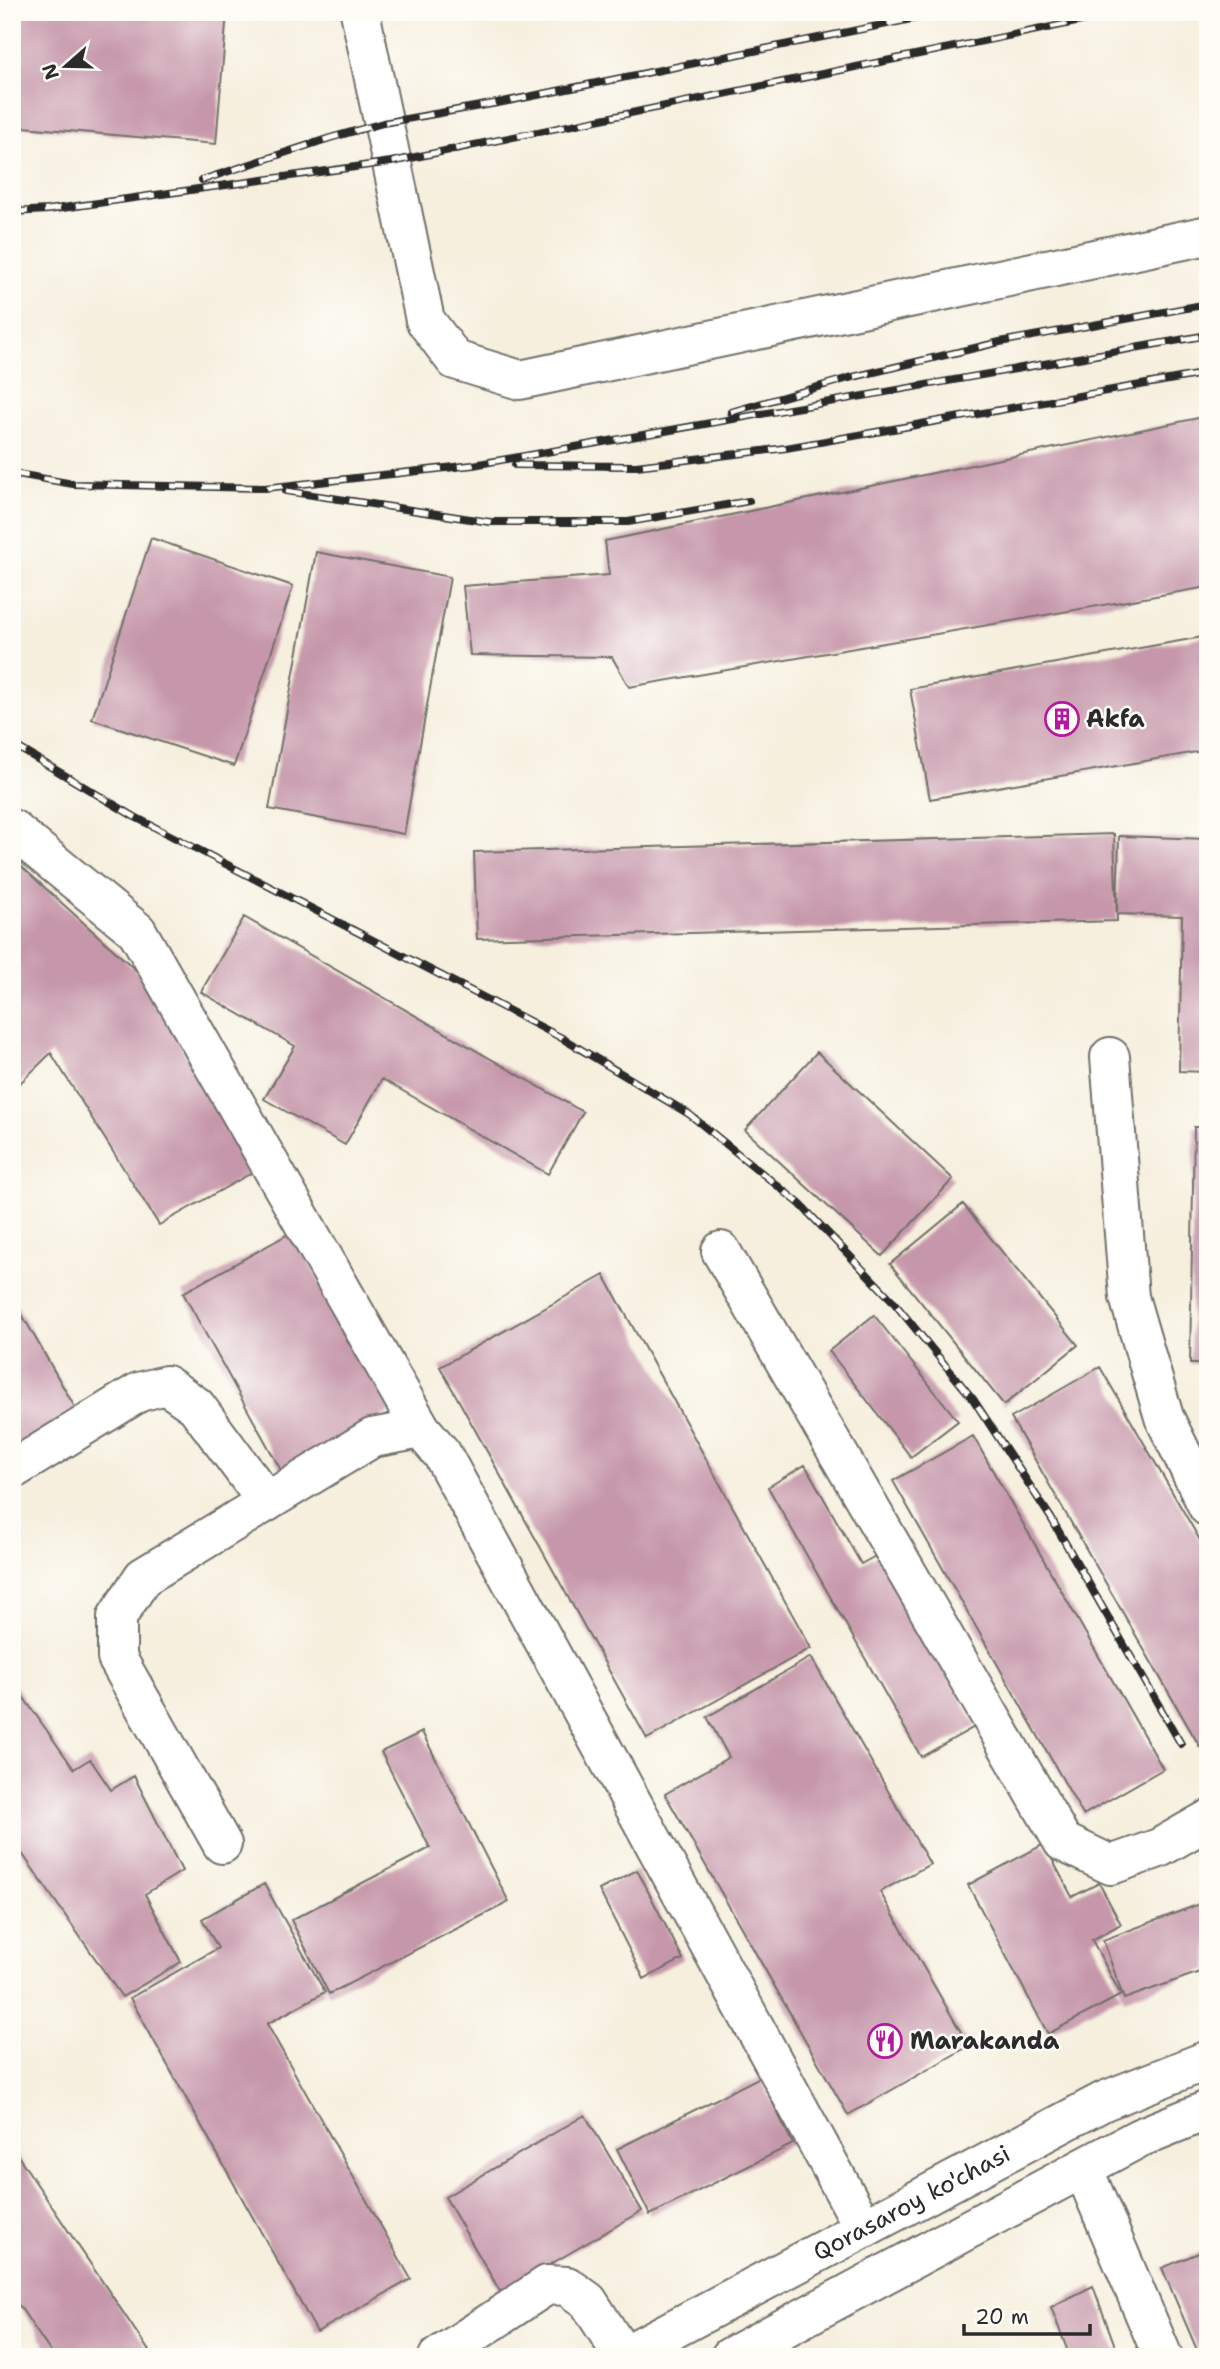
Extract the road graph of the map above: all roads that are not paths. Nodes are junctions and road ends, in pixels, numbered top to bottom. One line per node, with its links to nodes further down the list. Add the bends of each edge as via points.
1 (360, 12): 2 (main road, via 425,320 454,360 520,380)
2 (1208, 235)
3 (12, 829): 6 (main road, via 137,931)
4 (1111, 1057): 9 (main road, via 1129,1297 1164,1418)
5 (721, 1251): 10 (main road, via 1063,1842 1111,1866 1160,1848)
6 (421, 1429): 8 (main road, via 372,1438); 15 (main road, via 449,1466)
7 (12, 1469): 8 (main road, via 139,1392 166,1385 196,1406)
8 (267, 1502): 11 (main road, via 143,1577 117,1617 117,1658)
9 (1208, 1507)
10 (1208, 1819)
11 (222, 1844)
12 (1208, 2060): 15 (main road, Qorasaroy ko'chasi, via 1104,2101)
13 (1208, 2110): 14 (main road, Qorasaroy ko'chasi, via 1139,2138)
14 (1083, 2168): 18 (main road, Qorasaroy ko'chasi); 19 (main road)
15 (864, 2228): 16 (main road, Qorasaroy ko'chasi)
16 (622, 2356): 17 (main road, via 589,2301 567,2286 547,2285)
17 (438, 2357)
18 (730, 2357)
19 (1163, 2357)

